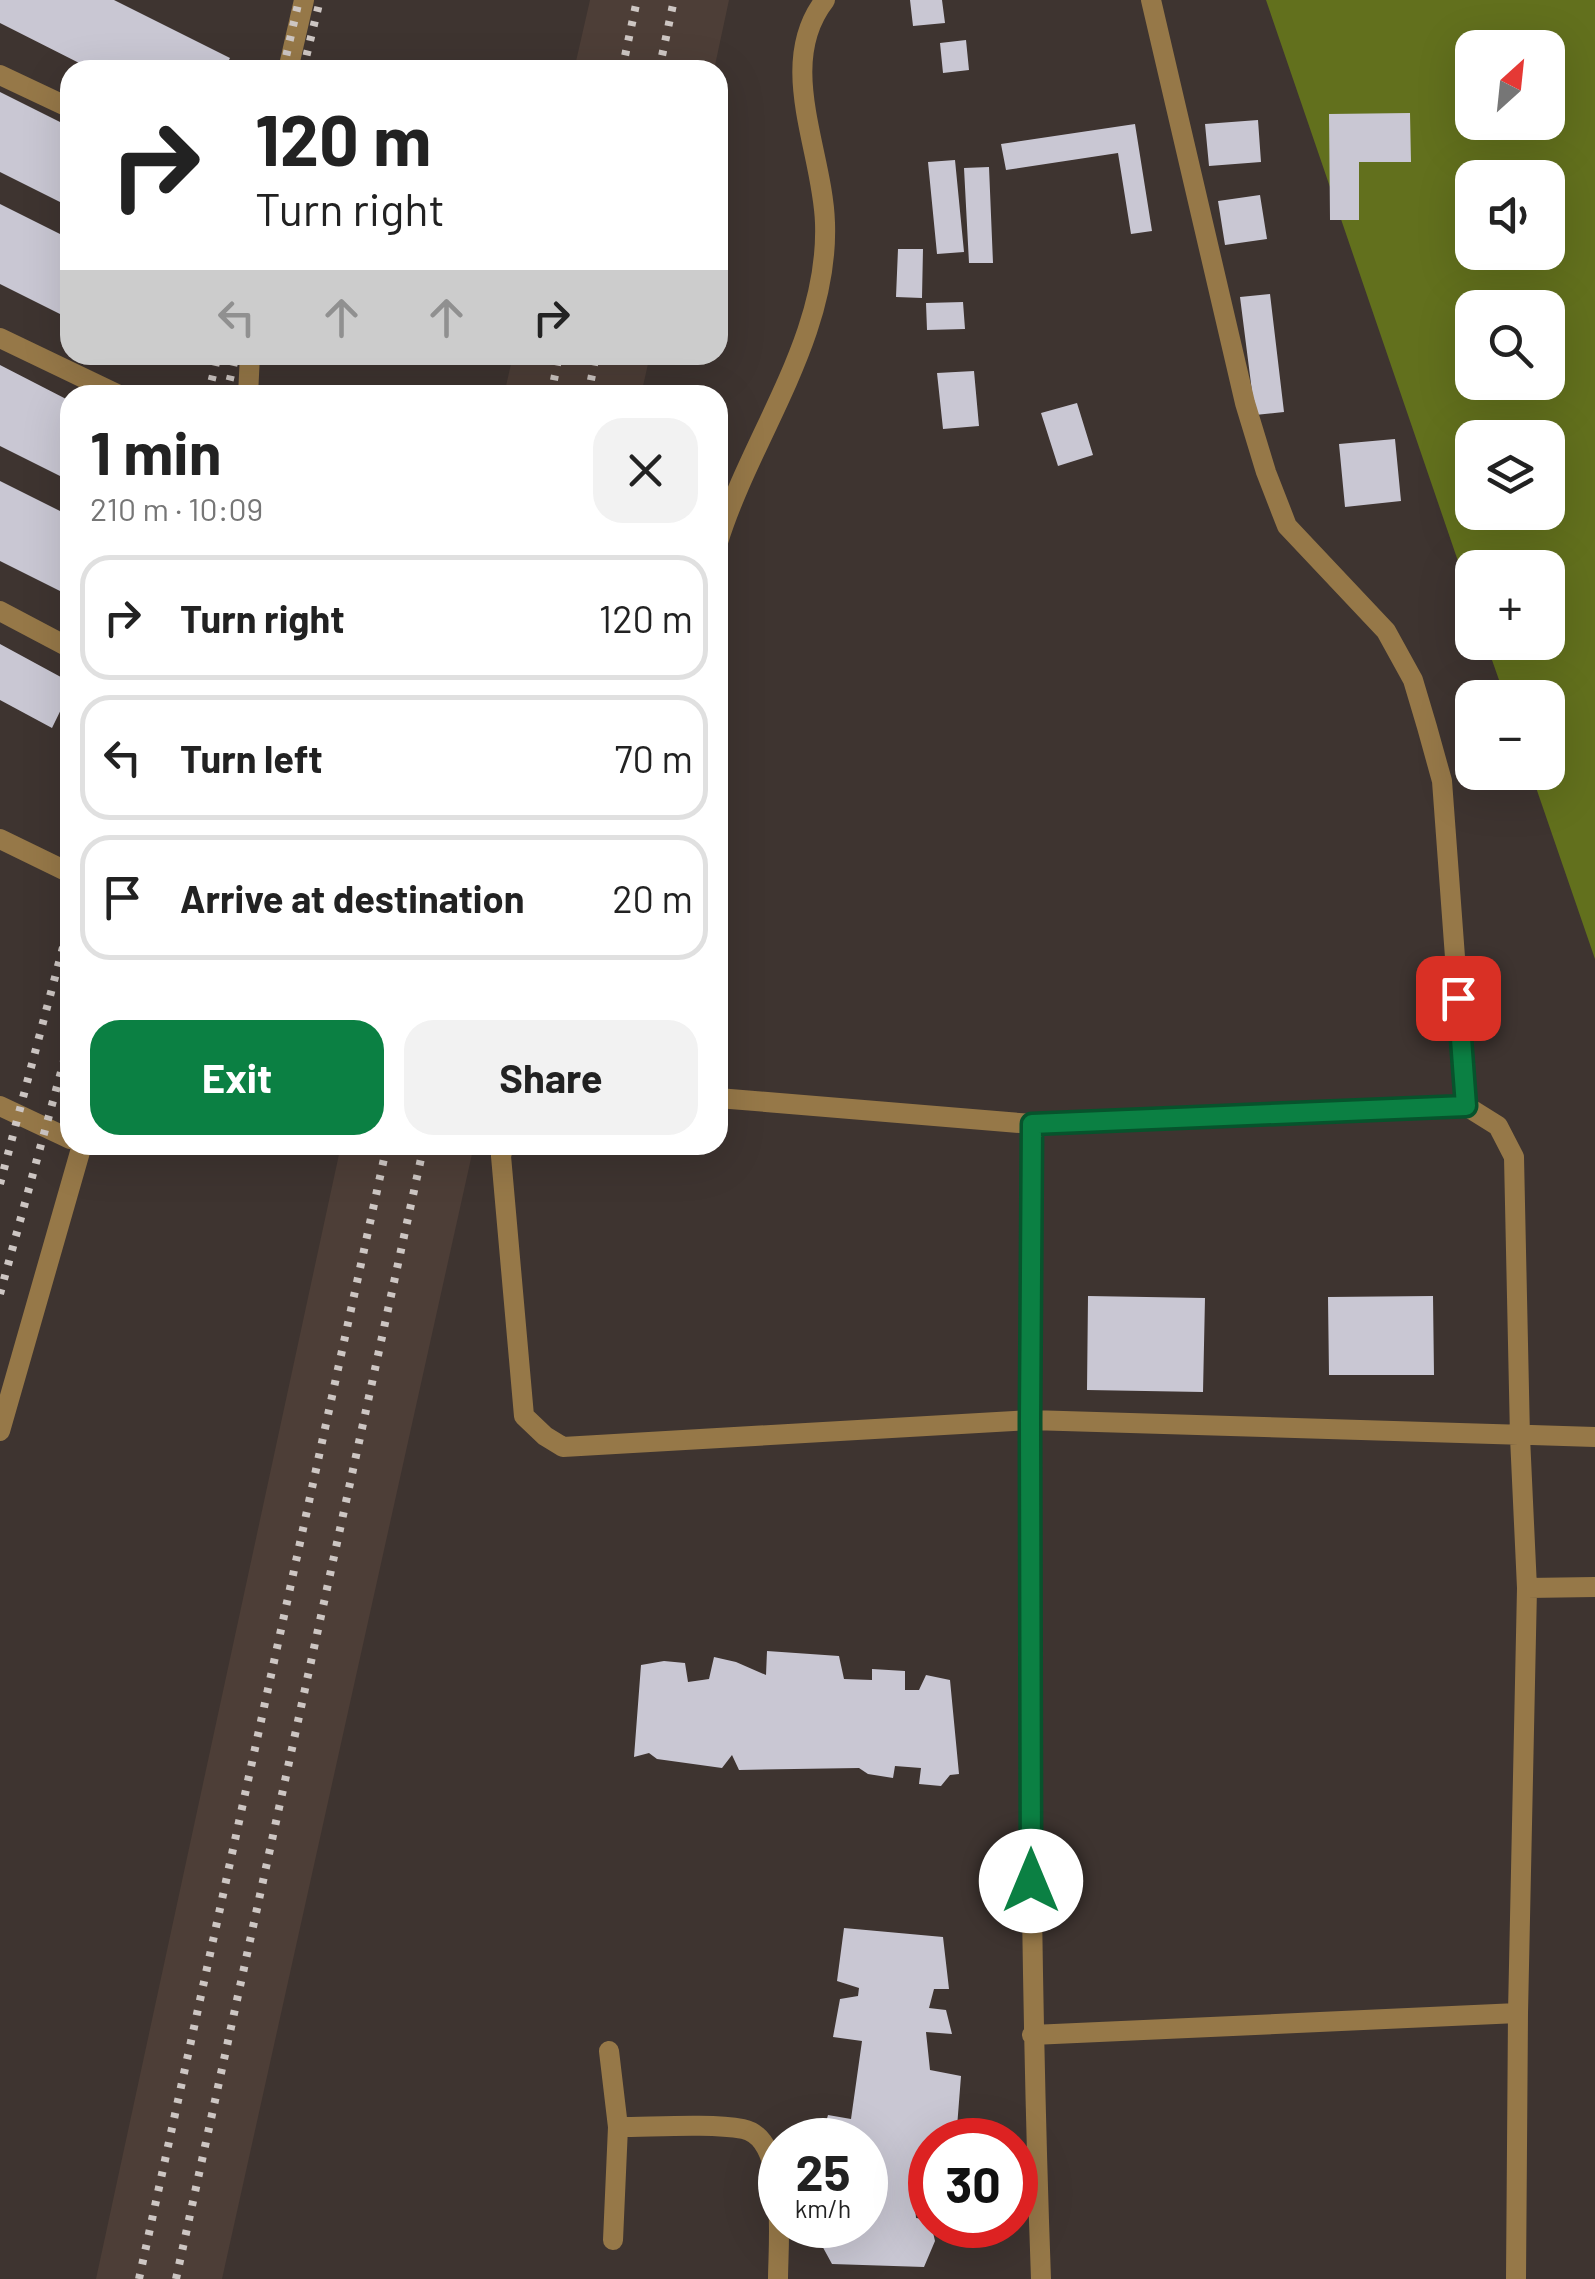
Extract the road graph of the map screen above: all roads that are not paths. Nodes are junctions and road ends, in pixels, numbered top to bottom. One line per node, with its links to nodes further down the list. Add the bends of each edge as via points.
1 (304, 0): 4 (street)
2 (825, 0): 9 (street, via 802,51 826,223 818,298)
3 (1151, 0): 16 (street, via 1244,403 1266,472 1287,526 1386,630 1413,680 1427,726 1442,781)
4 (290, 60)
5 (0, 75): 6 (street)
6 (60, 103)
7 (0, 338): 8 (street)
8 (98, 385)
9 (728, 508)
10 (0, 611): 11 (street)
11 (60, 643)
12 (0, 839): 13 (street)
13 (60, 867)
14 (728, 1099): 17 (street)
15 (0, 1106): 18 (street)
16 (1466, 1106): 17 (street); 23 (street, via 1498,1126 1514,1157)
17 (1032, 1124): 21 (street)
18 (60, 1134)
19 (79, 1155): 22 (street)
20 (501, 1155): 21 (street, via 524,1416 563,1447)
21 (1030, 1420): 23 (street); 28 (street)
22 (0, 1431)
23 (1520, 1437): 24 (street); 26 (street)
24 (1595, 1437)
25 (1595, 1587): 26 (street)
26 (1527, 1588): 27 (street)
27 (1518, 2013): 28 (street); 34 (street)
28 (1032, 2034): 33 (street)
29 (610, 2051): 30 (street)
30 (618, 2127): 31 (street); 32 (street, via 747,2129 766,2146 776,2174)
31 (613, 2240)
32 (778, 2279)
33 (1041, 2279)
34 (1516, 2279)

